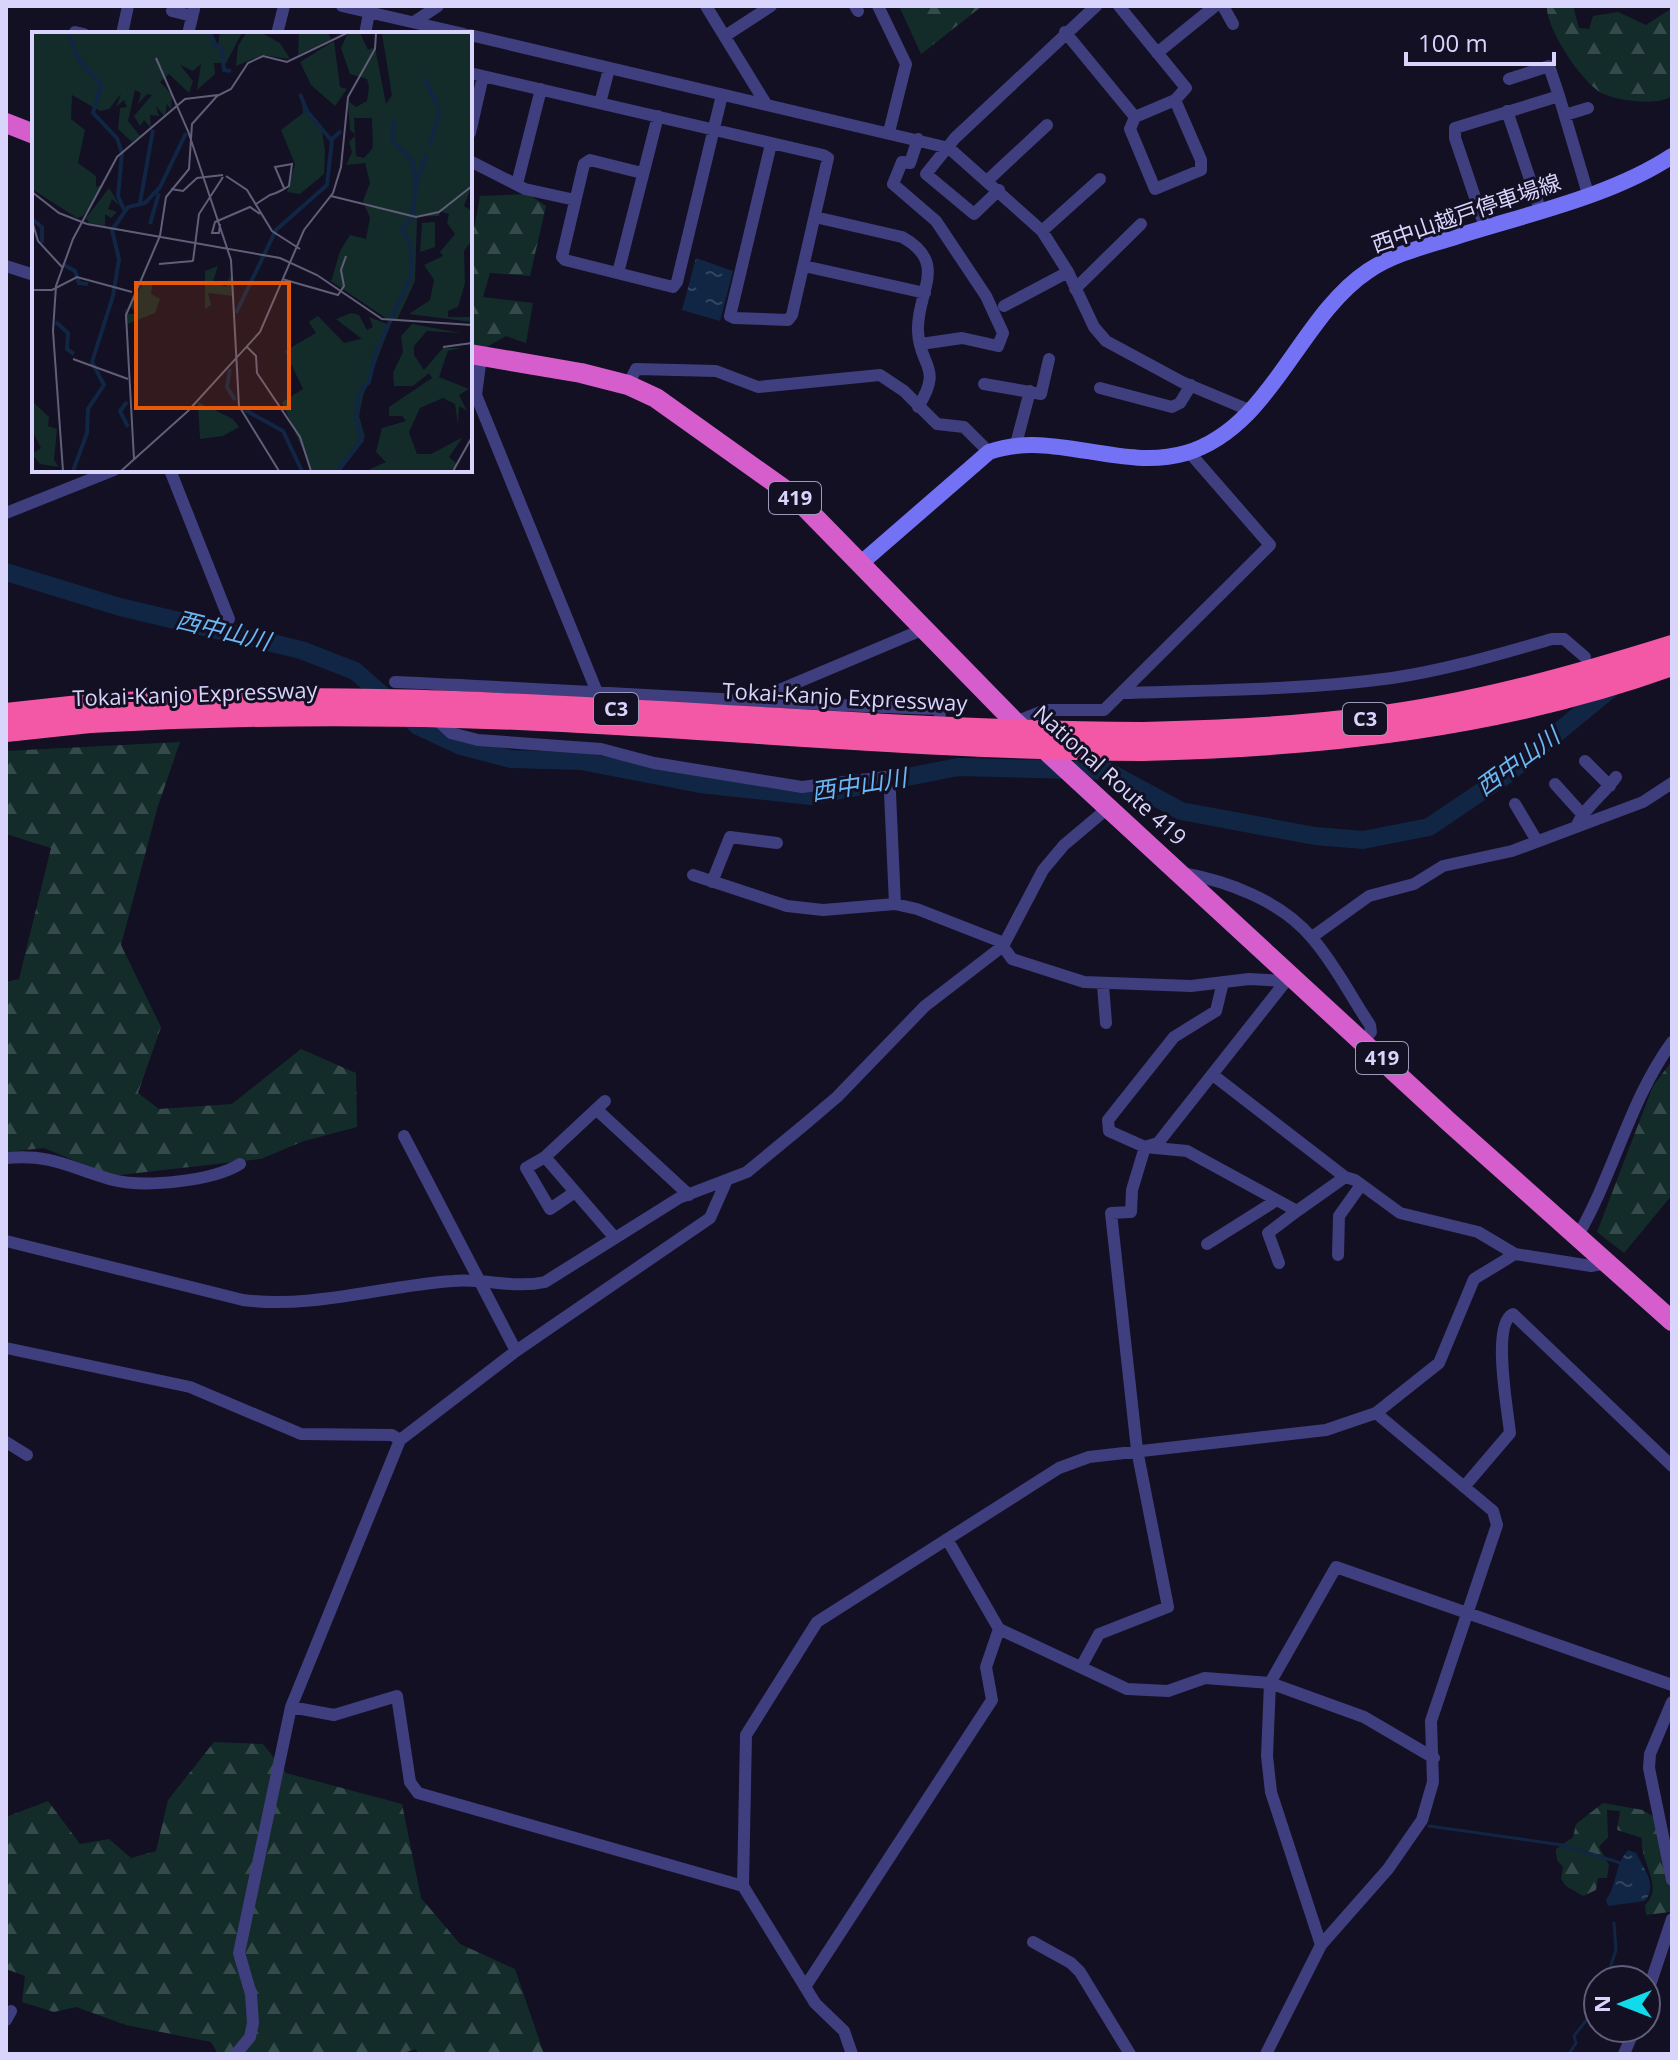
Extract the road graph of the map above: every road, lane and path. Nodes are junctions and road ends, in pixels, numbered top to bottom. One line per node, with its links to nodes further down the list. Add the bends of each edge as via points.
1 (128, 6): 17 (street)
2 (284, 6): 19 (street)
3 (342, 6): 13 (street)
4 (438, 6): 14 (street)
5 (706, 6): 23 (street)
6 (878, 6): 43 (street, via 906,64)
7 (1096, 6): 21 (street)
8 (1119, 6): 24 (street)
9 (1215, 6): 24 (street)
10 (1223, 6): 15 (street)
11 (768, 7): 23 (street)
12 (172, 11): 18 (street, via 193,13)
13 (369, 13): 14 (street); 20 (street)
14 (414, 22): 16 (street)
15 (1233, 24)
16 (438, 31)
17 (122, 32)
18 (188, 32)
19 (278, 32)
20 (365, 32)
21 (1065, 32): 39 (street); 47 (street)
22 (472, 35): 25 (street)
23 (725, 36): 33 (street)
24 (1157, 53): 31 (street, via 1186,88)
25 (609, 69): 29 (street); 32 (street)
26 (477, 74): 28 (street); 37 (street)
27 (1509, 79): 30 (street, via 1549,66)
28 (541, 89): 32 (street); 53 (street)
29 (722, 95): 33 (street); 42 (street)
30 (1559, 96): 35 (street); 36 (street)
31 (1175, 100): 39 (street); 39 (street, via 1201,170 1155,189 1130,129)
32 (600, 103): 38 (street)
33 (766, 104): 43 (street)
34 (1588, 108): 36 (street)
35 (1507, 111): 57 (street); 60 (street, via 1455,128)
36 (1565, 115): 55 (street)
37 (472, 116)
38 (658, 116): 42 (street); 50 (street)
39 (1135, 117)
40 (6, 123): 44 (highway)
41 (1047, 125): 52 (street)
42 (714, 129): 46 (street); 65 (street, via 677,282 673,287)
43 (889, 132): 45 (street)
44 (32, 133)
45 (918, 139): 47 (street); 70 (street, via 910,163 897,168 893,184 936,221 986,296 1003,333 998,346 962,338)
46 (771, 144): 58 (street, via 828,158); 63 (street, via 730,316 788,320)
47 (949, 148): 52 (street); 54 (street, via 926,174 968,212 974,214)
48 (1672, 156): 55 (main road, 西中山越戸停車場線)
49 (472, 162): 53 (street)
50 (642, 173): 56 (street, via 590,160 584,164); 65 (street)
51 (1100, 179): 61 (street)
52 (988, 180): 54 (street)
53 (517, 184): 56 (street)
54 (999, 190): 61 (street)
55 (1588, 194): 57 (main road, 西中山越戸停車場線)
56 (575, 200): 65 (street, via 562,257)
57 (1540, 209): 60 (main road, 西中山越戸停車場線)
58 (815, 217): 63 (street); 68 (street, via 913,244 927,266)
59 (1141, 224): 67 (street)
60 (1485, 227): 79 (main road, 西中山越戸停車場線, via 1366,272)
61 (1042, 231): 64 (street)
62 (6, 266): 66 (street)
63 (804, 266): 68 (street)
64 (1068, 272): 67 (street); 69 (street)
65 (618, 273)
66 (32, 274)
67 (1075, 289): 75 (street, via 1106,341)
68 (925, 293): 70 (street, via 918,331)
69 (1004, 306)
70 (921, 344): 78 (street, via 931,375)
71 (476, 356): 74 (highway, National Route 419 / 419); 92 (street, via 476,395)
72 (1049, 359): 77 (street, via 1041,394)
73 (984, 384): 77 (street)
74 (628, 385): 78 (street, via 636,369 716,371 758,387 880,375); 86 (highway, National Route 419 / 419, via 702,427 795,497)
75 (1191, 385): 76 (street, via 1172,407); 79 (street)
76 (1100, 388)
77 (1030, 391): 80 (street)
78 (918, 407): 81 (street, via 937,424 964,427)
79 (1249, 410): 82 (main road, 西中山越戸停車場線, via 1217,438)
80 (1016, 444): 81 (main road, 西中山越戸停車場線); 82 (main road, 西中山越戸停車場線, via 1161,459)
81 (989, 452): 86 (main road, 西中山越戸停車場線)
82 (1189, 452): 93 (street, via 1270,545 1131,680)
83 (109, 472): 85 (street)
84 (171, 472): 87 (street)
85 (6, 513)
86 (860, 564): 88 (highway, National Route 419 / 419)
87 (229, 619)
88 (924, 629): 94 (street); 97 (highway, National Route 419 / 419)
89 (1672, 646): 90 (highway, Tokai-Kanjo Expressway / C3)
90 (1584, 665): 93 (street, via 1564,639 1552,639 1395,677 1320,686); 99 (highway, Tokai-Kanjo Expressway / C3, via 1445,705)
91 (1664, 668): 99 (highway, Tokai-Kanjo Expressway / C3, via 1473,718 1338,739 1236,748)
92 (599, 691): 94 (street); 100 (street); 100 (street, via 395,682 451,733 519,745)
93 (1125, 693): 97 (street, via 1104,710 1045,710)
94 (750, 703): 97 (street, via 940,709 939,743 986,745)
95 (6, 714): 96 (highway, Tokai-Kanjo Expressway / C3)
96 (89, 714): 98 (highway, Tokai-Kanjo Expressway / C3); 99 (highway, Tokai-Kanjo Expressway / C3, bridge, via 520,719 957,747)
97 (1014, 721): 104 (highway, National Route 419 / 419)
98 (6, 731)
99 (1142, 742)
100 (601, 749): 112 (street, via 802,787 886,777)
101 (1585, 761): 106 (street, via 1613,782)
102 (1672, 783): 106 (street, via 1643,802)
103 (1555, 784): 106 (street)
104 (1101, 801): 109 (highway, National Route 419 / 419); 114 (street, via 1043,870)
105 (1515, 804): 107 (street)
106 (1580, 819): 107 (street)
107 (1537, 841): 113 (street, via 1500,855 1443,866 1414,884 1369,896)
108 (777, 843): 111 (street, via 730,837)
109 (1182, 873): 113 (street, via 1238,887); 115 (highway, National Route 419 / 419)
110 (693, 875): 111 (street)
111 (712, 882): 112 (street, via 787,906 823,910)
112 (895, 904): 114 (street, via 944,918)
113 (1312, 937): 119 (street, via 1370,1025)
114 (1003, 946): 117 (street, via 1012,959); 128 (street, via 925,1006 815,1116 747,1172)
115 (1289, 979): 116 (street); 119 (highway, National Route 419 / 419); 121 (street)
116 (1223, 982): 117 (street); 123 (street, via 1216,1011 1174,1037 1108,1120 1109,1131)
117 (1103, 985): 118 (street)
118 (1106, 1023)
119 (1364, 1040): 134 (highway, National Route 419 / 419)
120 (1672, 1042): 134 (street, via 1649,1073 1612,1170)
121 (1213, 1075): 123 (street, via 1158,1143); 127 (street)
122 (404, 1136): 142 (street)
123 (1145, 1147): 132 (street, via 1187,1151); 149 (street, via 1131,1212 1111,1213)
124 (545, 1157): 130 (street); 130 (street, via 526,1168 550,1209); 131 (street, via 601,1105)
125 (6, 1158): 126 (street, via 39,1155 123,1182 223,1174)
126 (240, 1164)
127 (1345, 1177): 129 (street); 133 (street)
128 (726, 1182): 131 (street); 145 (street, via 710,1218)
129 (1361, 1185): 138 (street, via 1400,1213 1478,1232); 139 (street, via 1339,1216)
130 (575, 1192): 135 (street)
131 (689, 1195): 135 (street)
132 (1277, 1200): 133 (street); 137 (street)
133 (1297, 1211): 140 (street, via 1268,1233)
134 (1577, 1237): 141 (highway, National Route 419 / 419)
135 (615, 1238): 142 (street, via 545,1282 520,1286)
136 (6, 1241): 142 (street, via 275,1304)
137 (1207, 1244)
138 (1515, 1254): 141 (street, via 1591,1266); 146 (street, via 1474,1279 1439,1363)
139 (1338, 1255)
140 (1279, 1263)
141 (1607, 1263): 143 (highway, National Route 419 / 419)
142 (475, 1279): 145 (street)
143 (1672, 1321)
144 (6, 1348): 147 (street, via 190,1387 301,1434 392,1435)
145 (516, 1351): 147 (street)
146 (1376, 1413): 149 (street, via 1326,1430); 152 (street)
147 (400, 1440): 160 (street)
148 (6, 1442): 150 (street)
149 (1137, 1450): 153 (street, via 1059,1468); 156 (street, via 1168,1607 1099,1634)
150 (27, 1455)
151 (1672, 1466): 152 (street, via 1513,1314 1505,1320 1501,1343 1510,1433)
152 (1464, 1487): 154 (street, via 1493,1511 1497,1525)
153 (947, 1539): 155 (street); 163 (street, via 817,1622 754,1721 746,1735)
154 (1466, 1613): 157 (street, via 1336,1567); 158 (street); 161 (street, via 1431,1721)
155 (999, 1629): 156 (street); 168 (street, via 986,1667 992,1700)
156 (1081, 1667): 157 (street, via 1127,1689 1168,1691 1205,1678)
157 (1270, 1683): 161 (street, via 1364,1717); 166 (street, via 1271,1792)
158 (1672, 1685)
159 (1672, 1702): 162 (street, via 1649,1768)
160 (291, 1707): 163 (street, via 334,1715 397,1696 410,1782 418,1793); 169 (street, via 241,1938 239,1953 253,2023 250,2037)
161 (1434, 1758): 166 (street, via 1422,1820 1388,1869)
162 (1672, 1880)
163 (743, 1886): 168 (street)
164 (1672, 1919): 167 (street)
165 (1033, 1942): 171 (street, via 1080,1972)
166 (1321, 1945): 172 (street)
167 (1657, 1964)
168 (805, 1987): 170 (street, via 844,2031)
169 (236, 2054)
170 (852, 2054)
171 (1130, 2054)
172 (1266, 2054)

